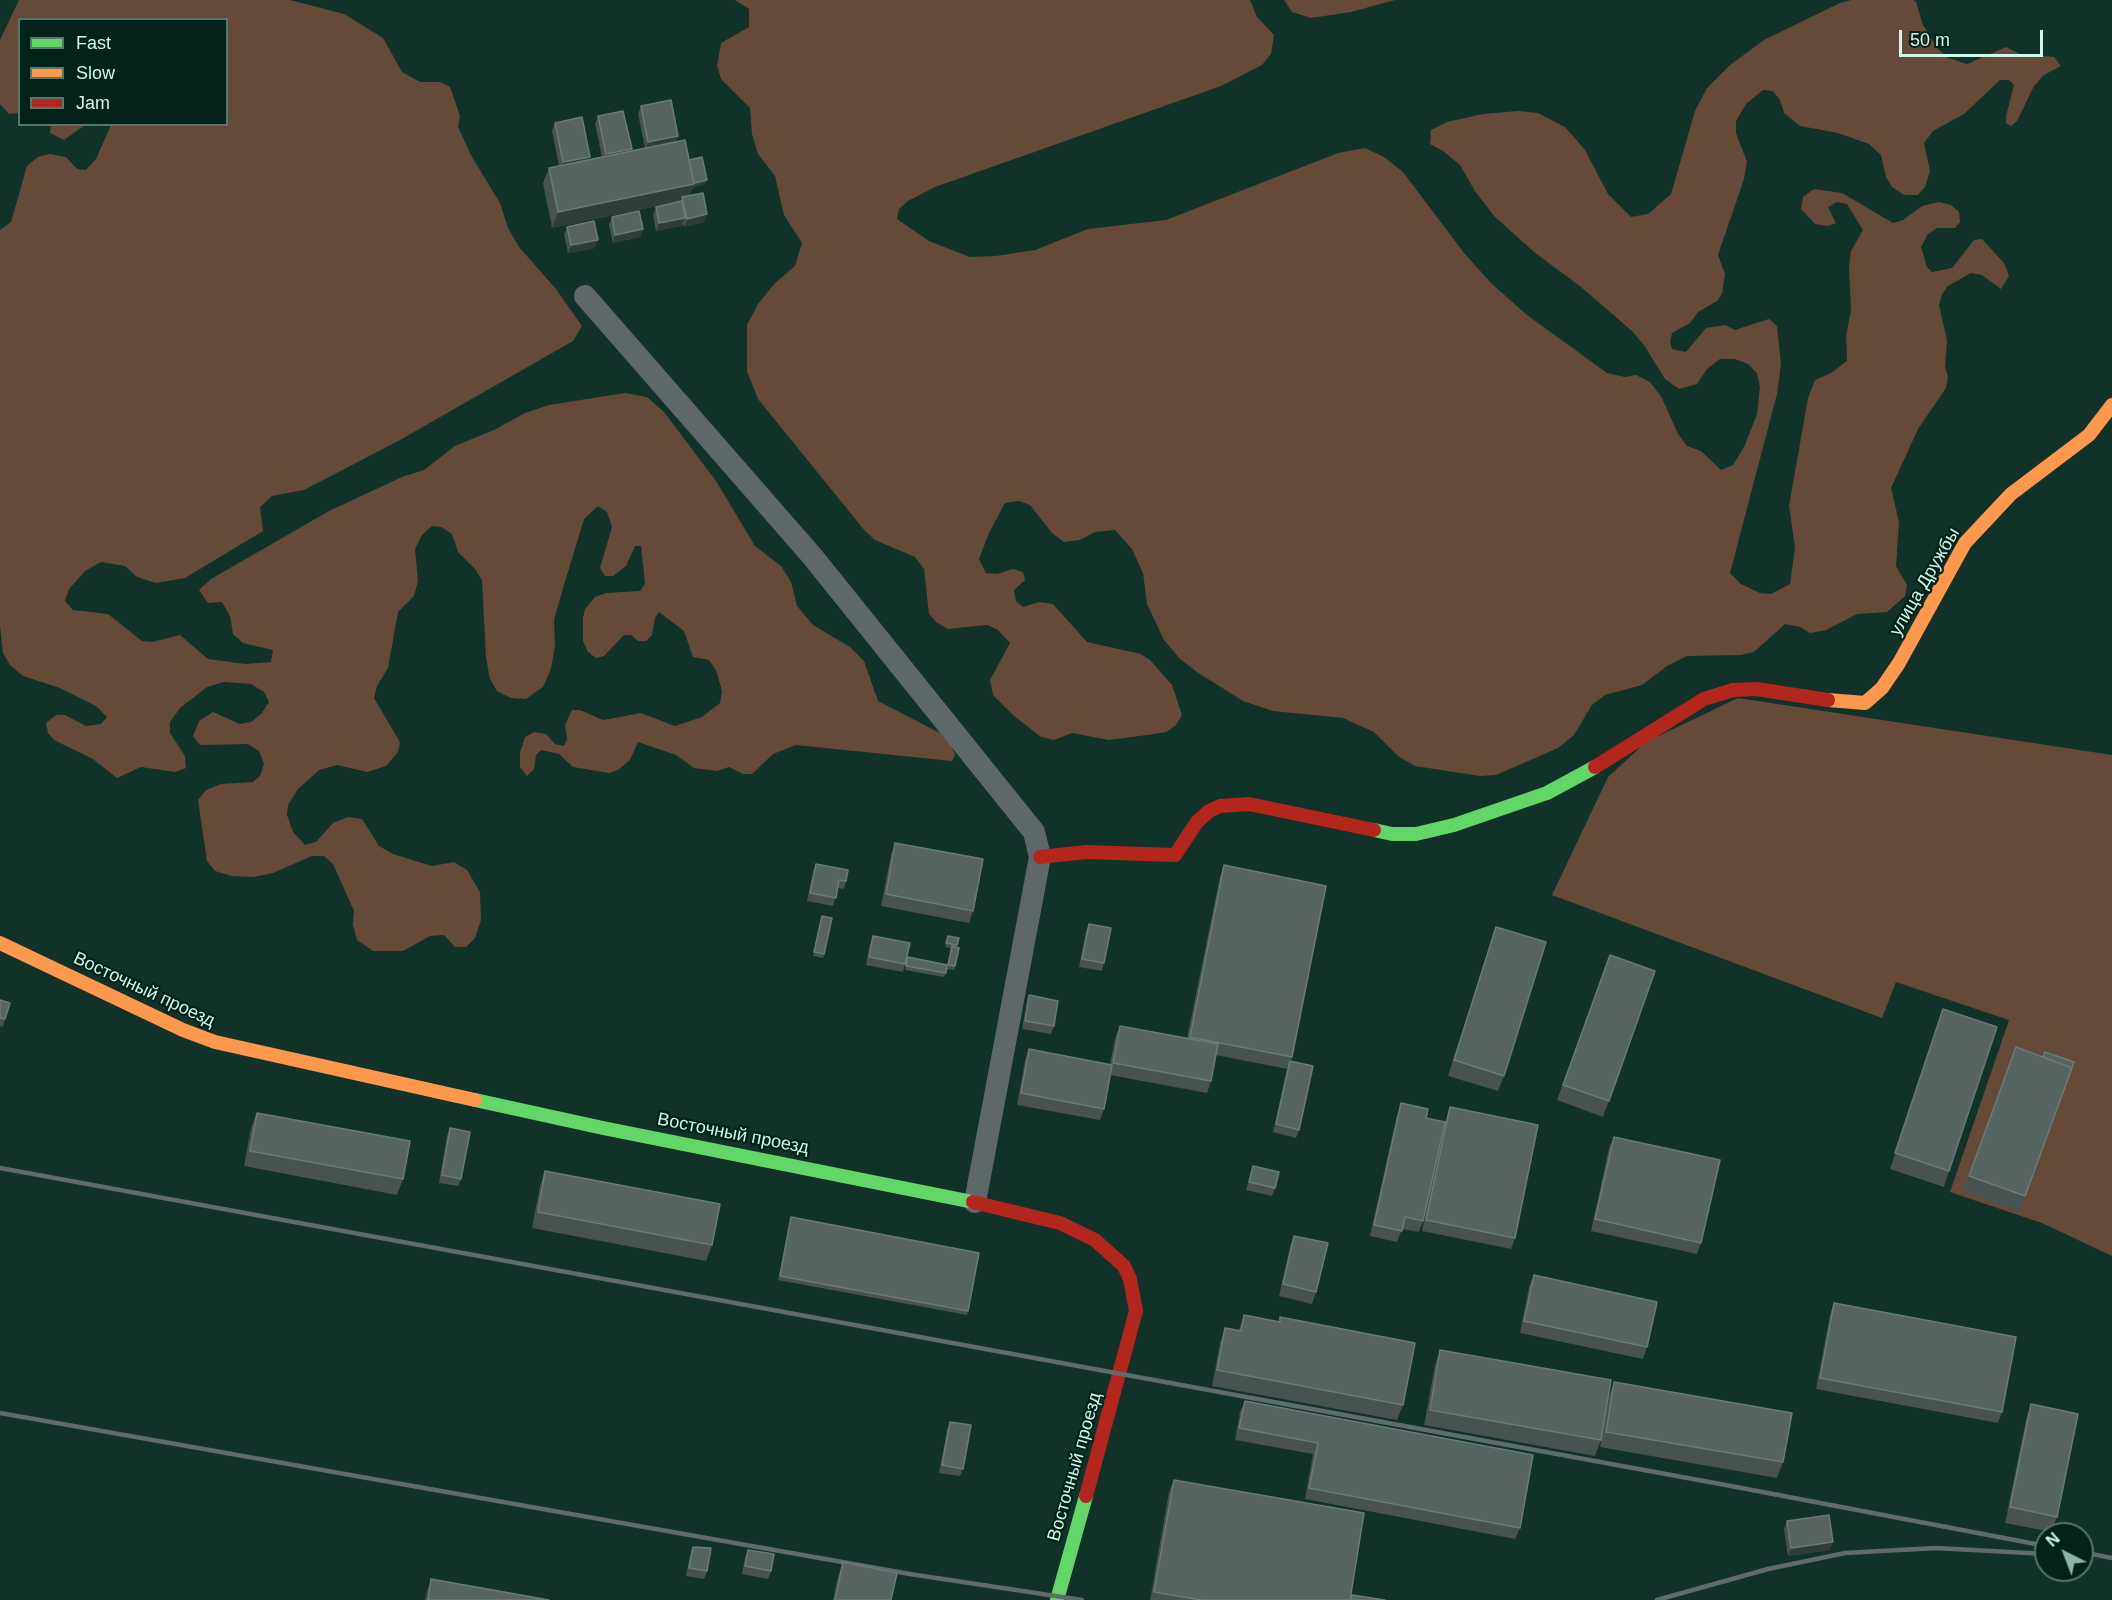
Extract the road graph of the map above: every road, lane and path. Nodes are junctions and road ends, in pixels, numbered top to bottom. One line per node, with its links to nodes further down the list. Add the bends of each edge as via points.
1 (585, 296): 3 (street, via 812,556 1026,819 1034,832)
2 (2112, 405): 3 (street, улица Дружбы, via 2089,435 2011,494 1965,543 1899,663 1882,688 1865,703 1756,689 1733,690 1704,699 1616,756 1547,793 1416,834 1392,834 1248,804 1209,811 1175,855 1086,852)
3 (1040, 857): 5 (street)
4 (0, 942): 5 (street, Восточный проезд, via 215,1042 592,1126)
5 (975, 1202): 6 (street, Восточный проезд, via 1060,1223 1095,1240 1124,1266 1131,1279 1136,1311 1131,1336)
6 (1057, 1600)

